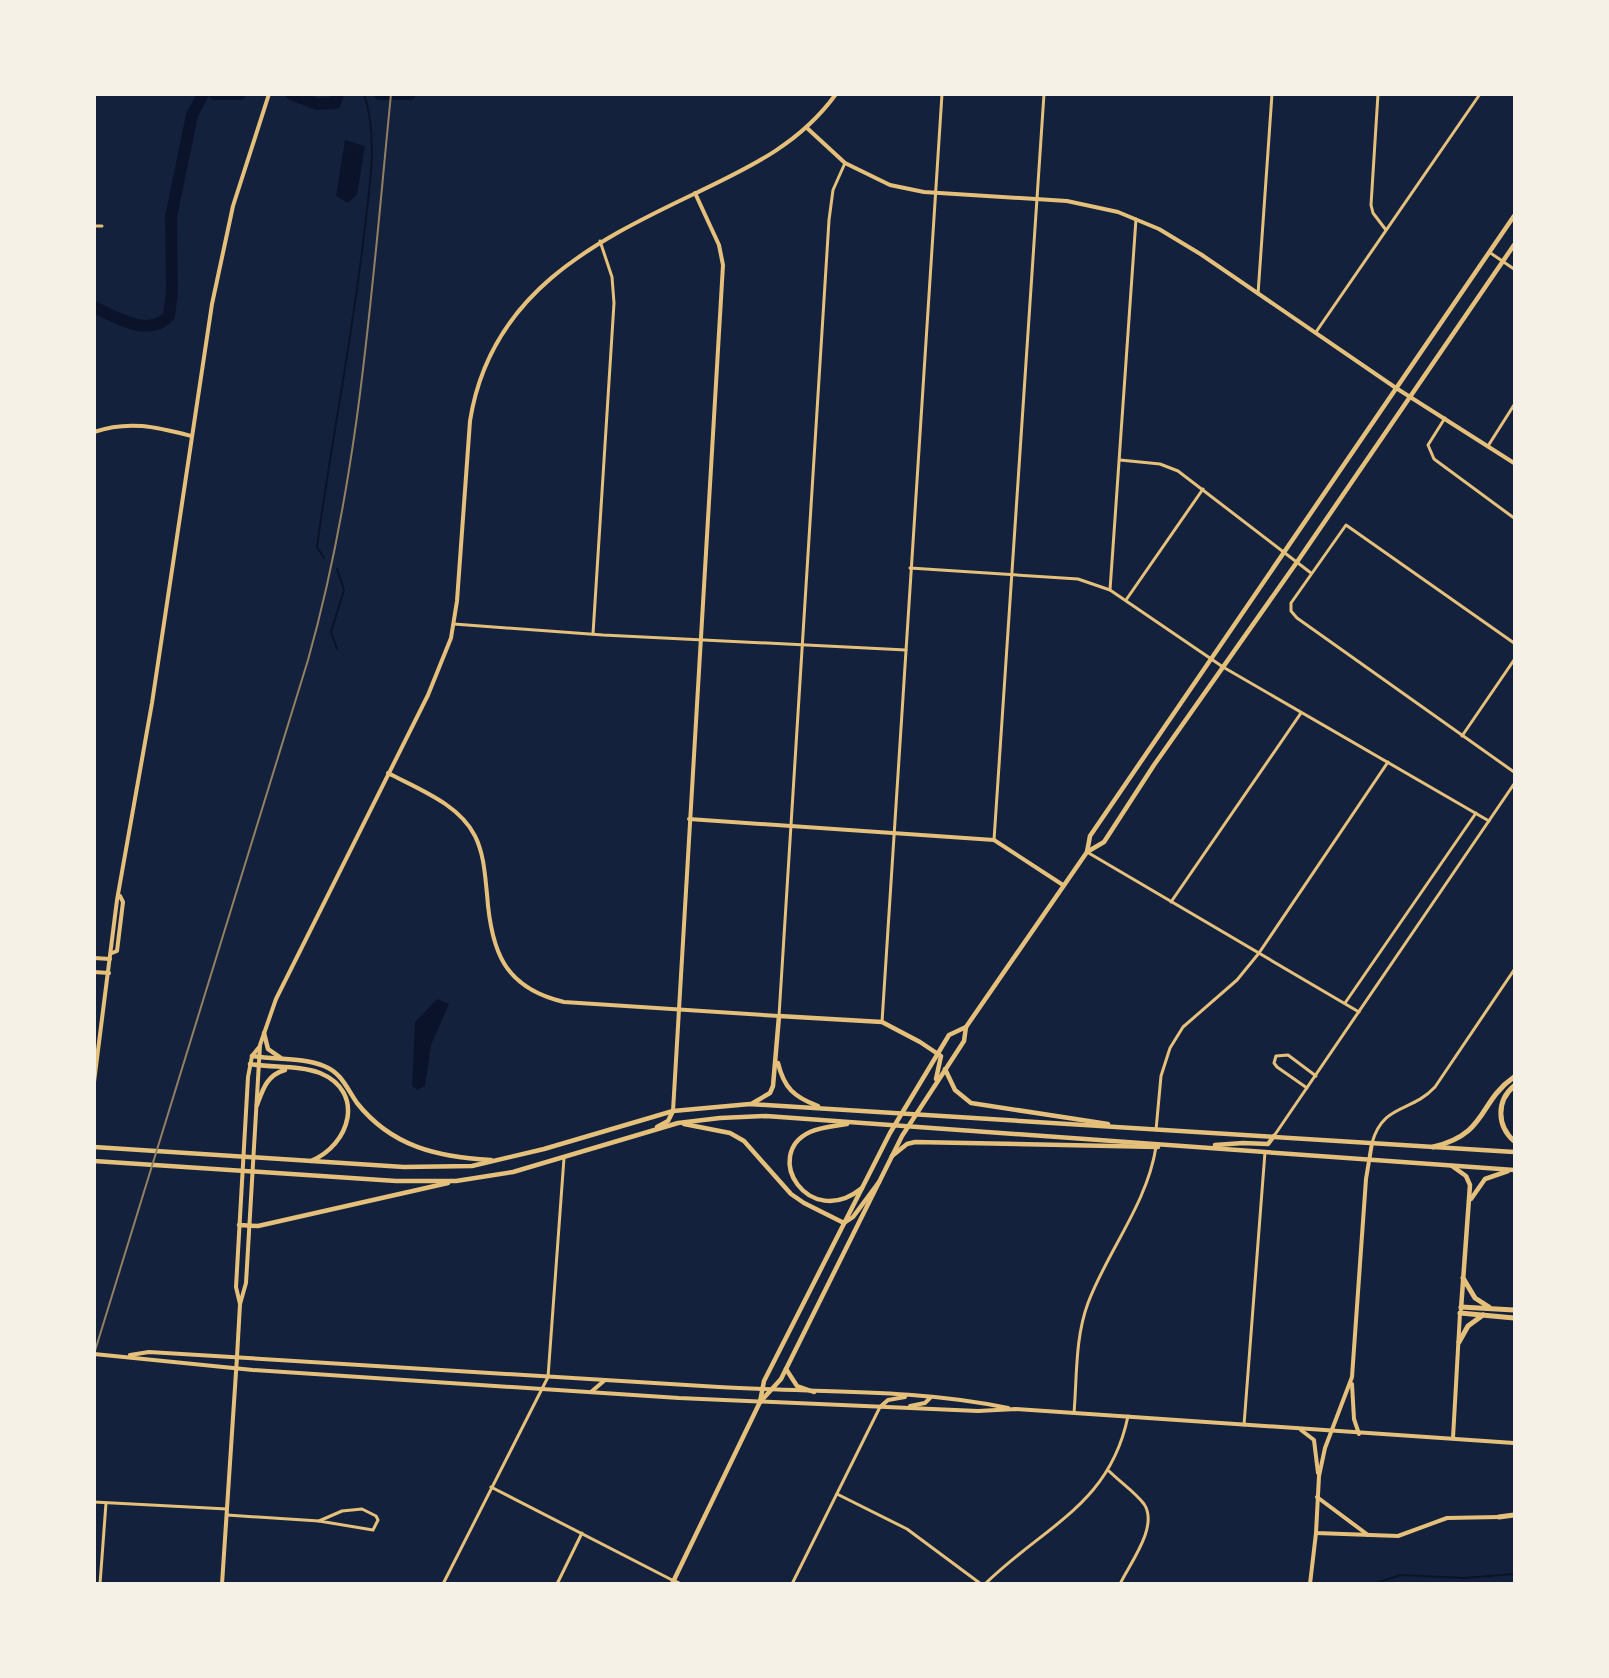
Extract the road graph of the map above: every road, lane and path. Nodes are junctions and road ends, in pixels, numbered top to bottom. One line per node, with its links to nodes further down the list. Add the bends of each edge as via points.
1 (269, 94): 30 (main road, via 221,255)
2 (836, 94): 8 (main road)
3 (942, 94): 10 (street)
4 (1044, 94): 12 (street)
5 (1272, 94): 23 (street)
6 (1378, 94): 17 (street, via 1371,205)
7 (1480, 94): 17 (street)
8 (807, 128): 9 (main road); 11 (main road, via 767,158)
9 (845, 163): 10 (main road, via 890,185); 47 (street, via 832,190 829,220)
10 (935, 192): 12 (main road); 38 (street)
11 (695, 193): 18 (main road); 45 (main road, via 719,245 723,265)
12 (1037, 199): 14 (main road, via 1098,207); 40 (street)
13 (1515, 216): 20 (main road)
14 (1136, 219): 23 (main road, via 1194,250); 32 (street)
15 (94, 226): 16 (street)
16 (102, 226)
17 (1386, 230): 24 (street)
18 (600, 241): 43 (main road, via 529,297 500,339 481,377 470,421); 44 (street, via 614,297)
19 (1515, 245): 21 (main road)
20 (1490, 252): 21 (street); 25 (main road)
21 (1503, 261): 22 (street); 26 (main road)
22 (1515, 269)
23 (1258, 294): 24 (main road)
24 (1316, 332): 25 (main road)
25 (1396, 388): 26 (main road); 36 (main road)
26 (1410, 397): 28 (main road); 37 (main road)
27 (1515, 405): 31 (street)
28 (1444, 418): 31 (main road); 35 (street, via 1428,445 1434,459)
29 (94, 432): 30 (main road, via 121,424 141,424)
30 (191, 436): 69 (main road)
31 (1488, 446): 33 (main road)
32 (1120, 460): 34 (street, via 1169,466); 41 (street)
33 (1515, 463)
34 (1203, 489): 36 (street); 42 (street)
35 (1515, 518)
36 (1285, 552): 37 (street); 49 (main road)
37 (1297, 562): 39 (street); 51 (main road)
38 (910, 568): 40 (street); 48 (street)
39 (1311, 573): 46 (street, via 1346,525); 53 (street, via 1291,603 1293,615)
40 (1011, 575): 41 (street, via 1086,581); 63 (street)
41 (1110, 590): 42 (street)
42 (1126, 600): 49 (street)
43 (454, 624): 44 (street); 56 (main road, via 440,669)
44 (593, 634): 45 (street)
45 (701, 639): 47 (street); 59 (main road)
46 (1515, 643)
47 (802, 644): 48 (street); 61 (street)
48 (906, 650): 62 (street)
49 (1211, 660): 51 (street); 64 (main road, via 1089,836)
50 (1515, 660): 53 (street)
51 (1222, 667): 52 (street); 64 (main road, via 1104,842)
52 (1301, 713): 54 (street); 66 (street)
53 (1462, 736): 55 (street)
54 (1388, 762): 58 (street); 67 (street)
55 (1515, 772)
56 (388, 773): 74 (main road, via 456,812 476,836 494,946 520,983 536,994 564,1002); 79 (main road, via 276,999)
57 (1515, 784): 60 (street)
58 (1476, 813): 60 (street); 73 (street)
59 (689, 819): 61 (main road); 74 (main road)
60 (1489, 821): 75 (street)
61 (791, 826): 62 (main road); 76 (street)
62 (894, 832): 63 (main road); 77 (street)
63 (994, 840): 65 (main road)
64 (1087, 852): 65 (main road); 66 (street)
65 (1063, 885): 78 (main road)
66 (1171, 902): 67 (street)
67 (1259, 953): 73 (street); 104 (street, via 1230,986 1183,1027 1170,1047 1161,1076)
68 (94, 958): 69 (main road)
69 (111, 959): 72 (main road)
70 (1515, 970): 107 (street, via 1435,1087 1418,1102 1386,1115)
71 (94, 972): 72 (main road)
72 (109, 973): 92 (main road)
73 (1345, 1003): 75 (street)
74 (679, 1010): 76 (main road); 99 (main road)
75 (1359, 1012): 90 (street)
76 (780, 1016): 77 (main road); 85 (main road)
77 (882, 1022): 81 (main road)
78 (966, 1027): 81 (main road, via 950,1035); 89 (main road, via 964,1041)
79 (264, 1033): 80 (main road); 84 (main road, via 271,1053)
80 (260, 1045): 82 (main road); 83 (main road)
81 (938, 1052): 93 (main road, via 942,1059); 125 (main road)
82 (252, 1056): 83 (main road); 86 (main road)
83 (261, 1058): 84 (main road); 87 (main road)
84 (286, 1060): 118 (main road, via 324,1066 337,1073 380,1127 413,1147 454,1158)
85 (777, 1060): 96 (main road, via 770,1093); 98 (main road, via 789,1092)
86 (250, 1064): 87 (main road); 128 (main road)
87 (260, 1066): 88 (main road); 97 (main road)
88 (291, 1068): 97 (main road, via 273,1074); 120 (main road, via 328,1077 345,1097 347,1125 342,1137 330,1150)
89 (945, 1069): 93 (main road); 102 (main road, via 955,1090 971,1102)
90 (1316, 1076): 95 (street); 95 (street, via 1288,1054 1276,1056 1277,1067)
91 (1515, 1077): 112 (highway, via 1464,1136)
92 (94, 1082)
93 (934, 1085): 115 (main road)
94 (1515, 1086): 106 (highway, via 1503,1100 1500,1117 1506,1134)
95 (1306, 1088): 105 (street)
96 (750, 1104): 98 (main road); 99 (main road)
97 (257, 1105): 129 (main road)
98 (824, 1108): 102 (main road)
99 (673, 1111): 103 (main road, via 668,1120); 118 (main road)
100 (858, 1123): 101 (main road, via 766,1116); 108 (main road); 125 (main road, via 810,1132 800,1140 790,1161 795,1184 816,1200 833,1202)
101 (678, 1124): 103 (main road); 127 (main road, via 719,1131 744,1142 791,1194)
102 (1137, 1128): 104 (main road)
103 (652, 1130): 116 (main road)
104 (1156, 1130): 105 (main road)
105 (1274, 1136): 107 (main road); 111 (main road, via 1268,1144)
106 (1515, 1141)
107 (1372, 1143): 112 (main road); 117 (main road)
108 (1169, 1145): 110 (main road); 111 (main road)
109 (94, 1147): 120 (main road)
110 (1156, 1147): 115 (main road, via 915,1142); 157 (street, via 1143,1192 1084,1314)
111 (1202, 1147): 113 (main road)
112 (1433, 1147): 114 (main road)
113 (1265, 1152): 117 (main road); 159 (street)
114 (1515, 1152)
115 (892, 1156): 124 (main road)
116 (564, 1158): 123 (main road, via 513,1172); 143 (street)
117 (1368, 1158): 121 (main road); 144 (main road)
118 (500, 1160): 120 (main road, via 472,1166 404,1167)
119 (94, 1161): 123 (main road, via 396,1181)
120 (309, 1162)
121 (1447, 1164): 122 (main road); 126 (main road, via 1466,1176)
122 (1513, 1170): 126 (main road, via 1485,1179)
123 (456, 1181): 129 (main road)
124 (879, 1182): 127 (main road); 142 (main road)
125 (862, 1188): 127 (main road)
126 (1469, 1201): 130 (main road)
127 (844, 1223): 147 (main road)
128 (239, 1225): 129 (main road); 131 (main road, via 236,1287)
129 (249, 1226): 131 (main road, via 246,1283)
130 (1463, 1278): 132 (highway, via 1475,1298); 133 (main road)
131 (240, 1304): 140 (main road)
132 (1494, 1309): 133 (highway); 134 (highway)
133 (1461, 1310): 135 (highway); 137 (main road)
134 (1515, 1310)
135 (1483, 1314): 136 (highway); 137 (highway, via 1468,1326)
136 (1515, 1317)
137 (1459, 1342): 163 (main road)
138 (94, 1354): 139 (main road)
139 (126, 1356): 140 (main road, via 149,1352); 141 (main road)
140 (237, 1357): 141 (main road); 143 (main road)
141 (237, 1367): 146 (main road); 172 (main road)
142 (786, 1370): 148 (main road); 149 (main road, via 797,1386)
143 (548, 1377): 145 (main road); 146 (street)
144 (1352, 1377): 161 (main road); 162 (main road, via 1354,1419)
145 (605, 1380): 147 (main road); 150 (main road)
146 (541, 1389): 150 (main road); 167 (street)
147 (762, 1390): 148 (main road); 153 (main road)
148 (773, 1390): 149 (main road); 153 (main road)
149 (814, 1392): 151 (main road)
150 (590, 1393): 153 (main road)
151 (909, 1396): 152 (main road); 154 (main road, via 888,1400)
152 (930, 1398): 155 (main road); 156 (main road)
153 (760, 1401): 154 (main road); 179 (main road)
154 (880, 1407): 155 (main road); 168 (street)
155 (903, 1408): 156 (main road)
156 (1016, 1409): 157 (main road)
157 (1074, 1413): 158 (main road)
158 (1128, 1416): 159 (main road); 165 (street, via 1120,1450)
159 (1244, 1425): 160 (main road)
160 (1301, 1430): 161 (main road); 166 (main road, via 1314,1440)
161 (1331, 1432): 162 (main road); 166 (main road)
162 (1359, 1434): 163 (main road)
163 (1453, 1438): 164 (main road)
164 (1515, 1443)
165 (1109, 1472): 185 (street, via 1078,1508); 186 (street, via 1142,1502 1148,1516 1146,1531)
166 (1319, 1476): 169 (main road)
167 (491, 1487): 176 (street); 182 (street)
168 (837, 1494): 184 (street); 185 (street, via 907,1529)
169 (1317, 1497): 177 (main road); 178 (main road)
170 (94, 1502): 171 (street)
171 (106, 1503): 172 (street); 180 (street)
172 (227, 1512): 175 (street); 181 (main road)
173 (1500, 1517): 174 (highway); 178 (main road, via 1462,1515 1398,1536)
174 (1515, 1517)
175 (319, 1521): 175 (street, via 370,1531 378,1521 362,1509 342,1510)
176 (582, 1533): 179 (street); 183 (street)
177 (1316, 1533): 178 (main road); 187 (main road)
178 (1369, 1536)
179 (675, 1583)
180 (100, 1584)
181 (222, 1584)
182 (443, 1584)
183 (557, 1584)
184 (792, 1584)
185 (983, 1584)
186 (1120, 1584)
187 (1310, 1584)

